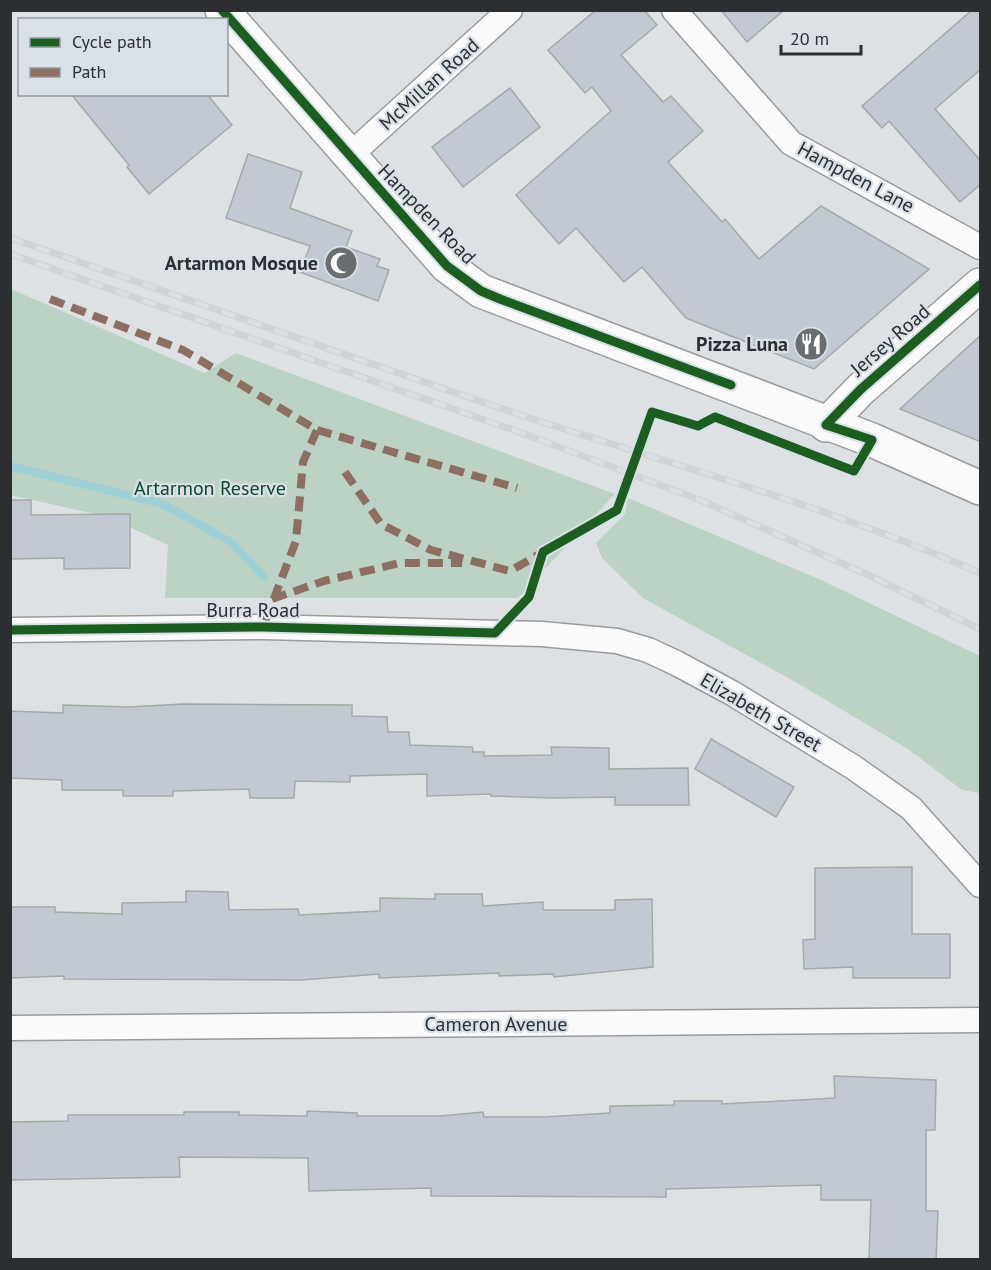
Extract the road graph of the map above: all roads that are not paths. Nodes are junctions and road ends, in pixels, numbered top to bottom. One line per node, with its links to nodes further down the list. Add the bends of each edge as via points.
1 (222, 10): 4 (street, Hampden Road)
2 (510, 10): 4 (street, McMillan Road)
3 (674, 10): 5 (street, Hampden Lane, via 791,143)
4 (348, 157): 7 (street, Hampden Road, via 447,266 481,291)
5 (981, 247)
6 (981, 285): 7 (street, Jersey Road)
7 (826, 424): 8 (street, Hampden Road)
8 (981, 488)
9 (10, 630): 10 (street, Burra Road, via 263,627)
10 (495, 633): 11 (street, Elizabeth Street, via 616,642 648,650 676,663 853,767 911,808)
11 (981, 885)
12 (981, 1020): 13 (street, Cameron Avenue)
13 (10, 1028)

